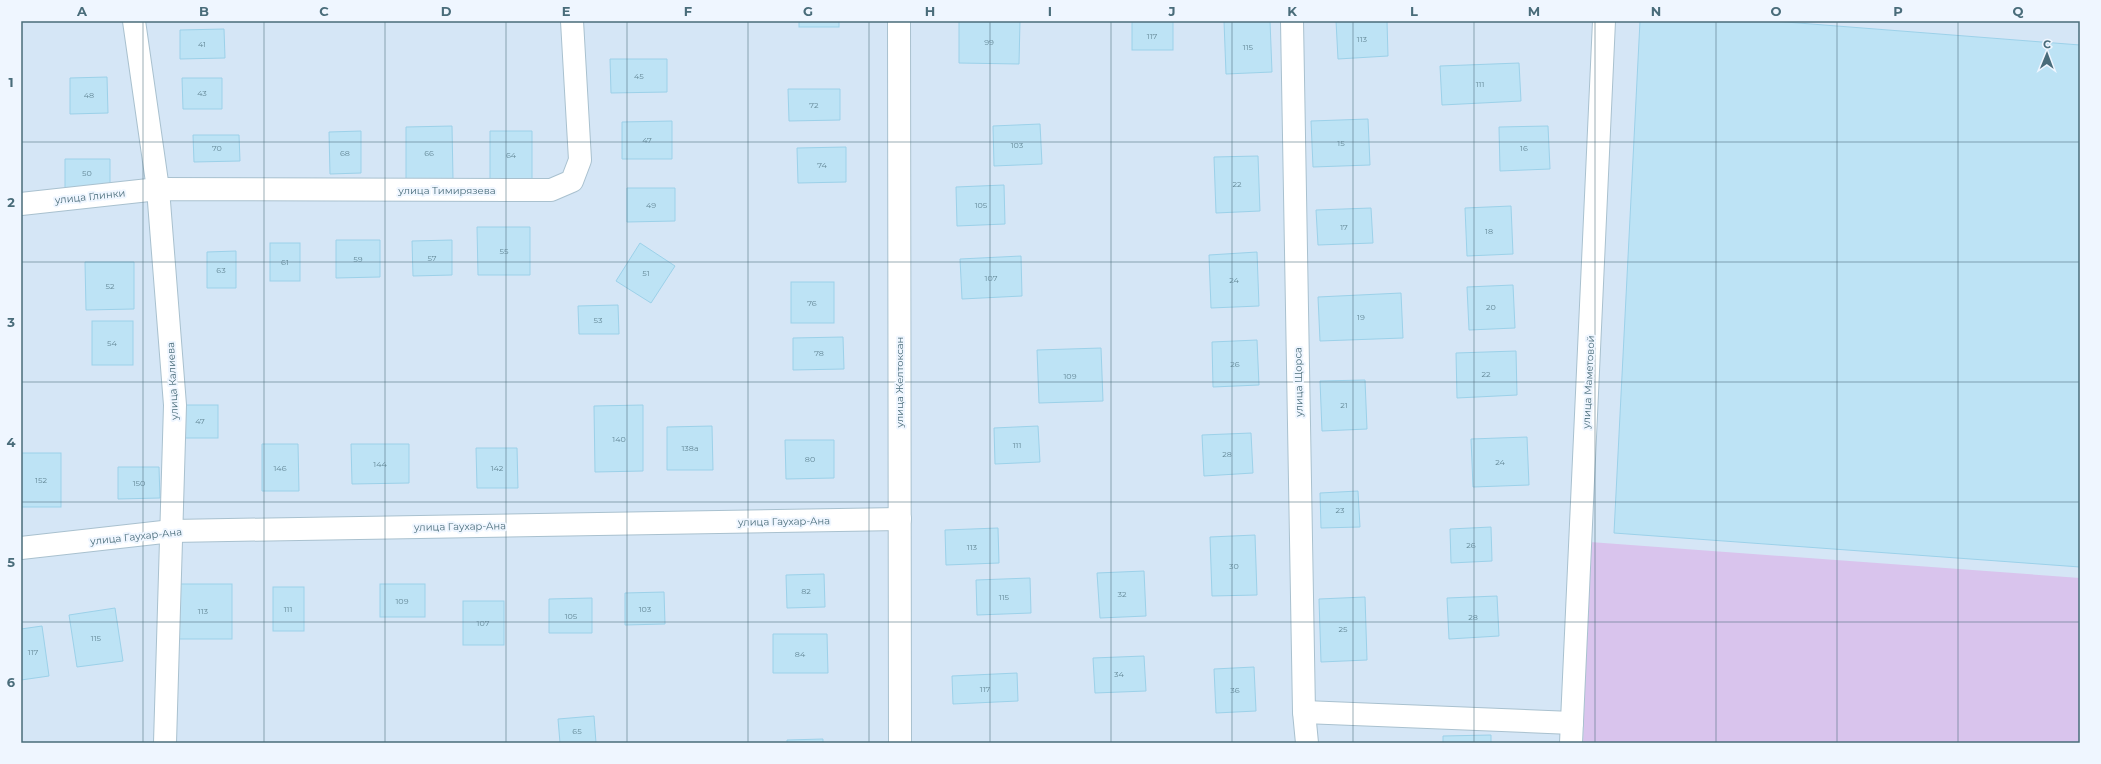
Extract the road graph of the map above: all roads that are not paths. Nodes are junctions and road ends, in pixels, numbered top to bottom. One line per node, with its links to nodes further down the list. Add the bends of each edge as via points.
1 (134, 21): 6 (street, улица Калиева)
2 (572, 21): 6 (street, улица Тимирязева, via 580,160 572,181 551,190)
3 (899, 21): 8 (street, улица Желтоксан)
4 (1292, 21): 11 (street, улица Щорса)
5 (1604, 21): 12 (street, улица Маметовой)
6 (158, 189): 7 (street, улица Глинки); 9 (street, улица Калиева, via 175,405)
7 (21, 204)
8 (900, 519): 9 (street, улица Гаухар-Ана); 14 (street, улица Желтоксан)
9 (172, 531): 10 (street, улица Гаухар-Ана); 13 (street, улица Калиева)
10 (21, 548)
11 (1304, 712): 12 (street); 15 (street, улица Щорса)
12 (1572, 733)
13 (165, 743)
14 (900, 743)
15 (1307, 743)

